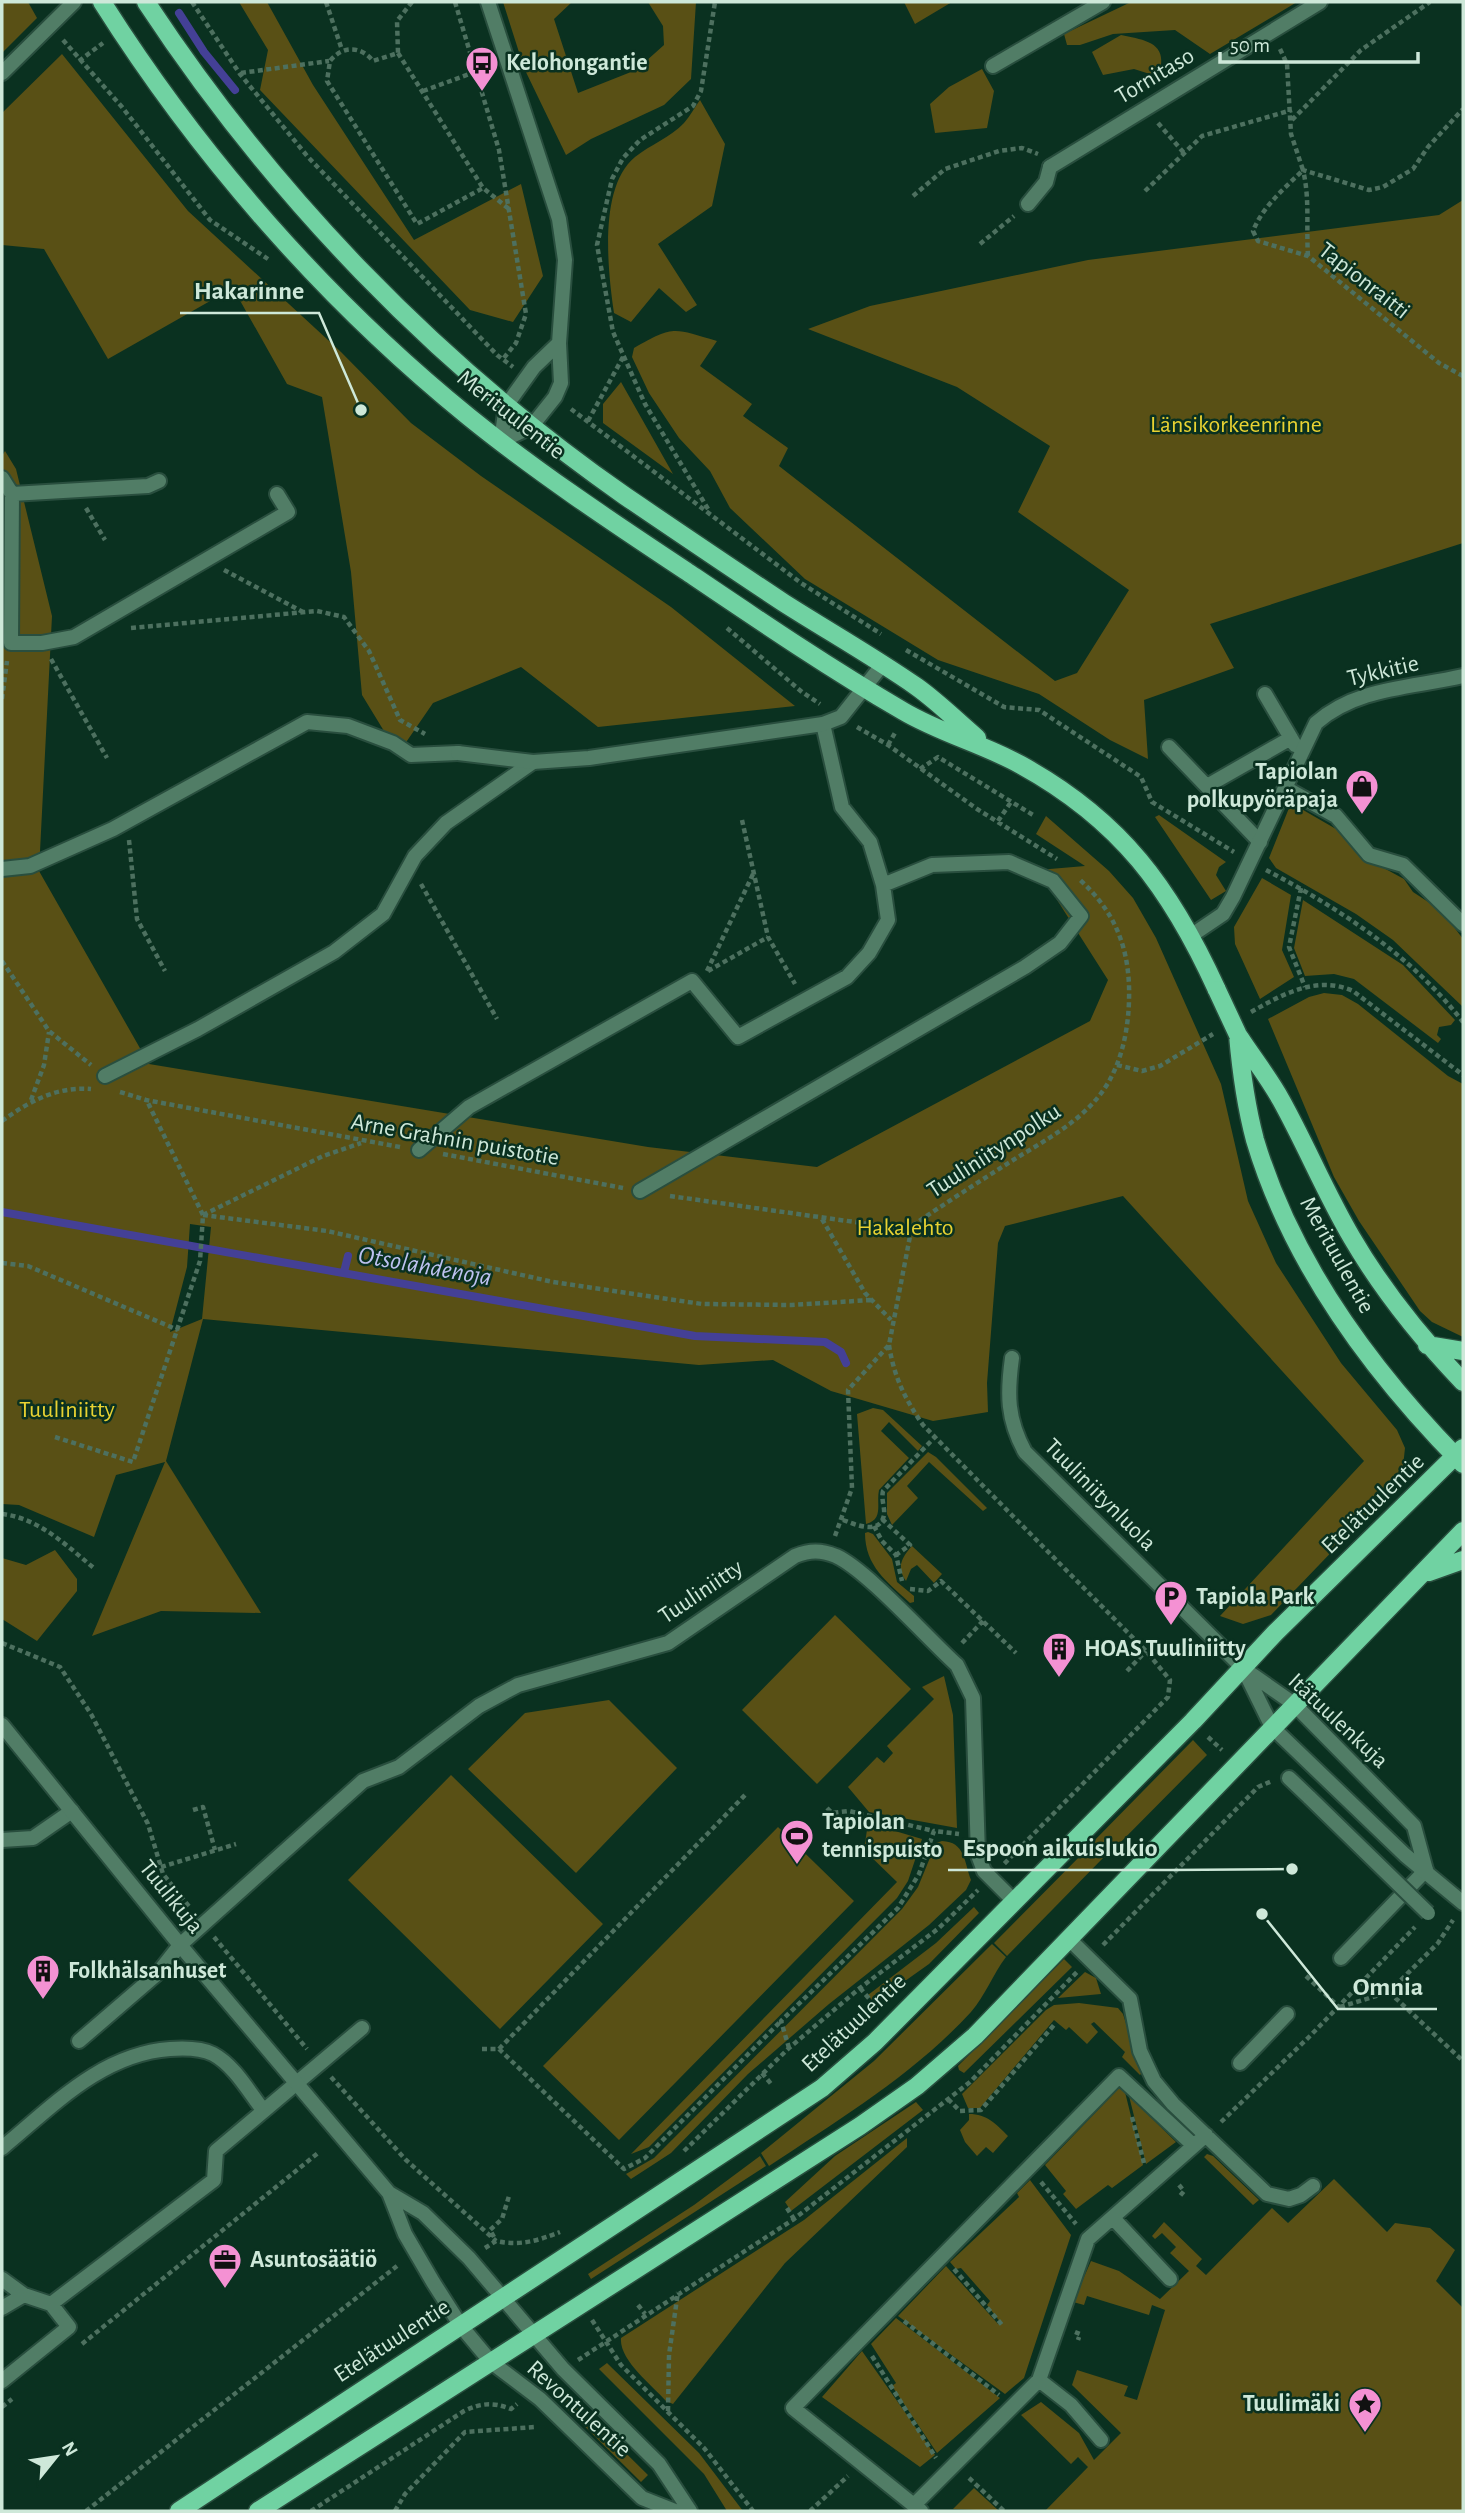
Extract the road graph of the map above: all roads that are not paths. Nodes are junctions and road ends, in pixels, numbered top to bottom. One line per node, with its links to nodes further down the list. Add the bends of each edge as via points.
1 (74, 2): 8 (street)
2 (102, 2): 13 (main road, Merituulentie, via 224,170 279,236 401,357)
3 (146, 2): 11 (main road, Merituulentie, via 240,130 327,233 426,337)
4 (488, 2): 10 (street, via 558,219 565,260)
5 (1103, 2): 7 (street)
6 (1320, 2): 9 (street, Tornitaso, via 1050,167 1046,182)
7 (993, 66)
8 (2, 72)
9 (1028, 204)
10 (559, 343): 11 (street); 12 (street, via 561,383)
11 (506, 406): 12 (main road, Merituulentie); 13 (street)
12 (531, 427): 13 (street); 18 (main road, Merituulentie, via 786,604)
13 (501, 441): 20 (main road, Merituulentie, via 686,572)
14 (2, 478): 16 (street)
15 (159, 481): 16 (street, via 149,486)
16 (12, 494): 17 (street, via 11,643 75,637 288,512)
17 (277, 494)
18 (883, 664): 20 (street); 25 (main road, Merituulentie, via 920,689)
19 (1463, 676): 26 (street, Tykkitie, via 1357,696 1317,723)
20 (866, 688): 22 (street, via 841,717); 25 (main road, Merituulentie, via 906,713)
21 (1265, 694): 23 (street)
22 (823, 724): 27 (street); 32 (street, via 842,807 870,842)
23 (1291, 738): 26 (street); 28 (street)
24 (1169, 747): 28 (street)
25 (990, 750): 34 (main road, Merituulentie, via 1053,785 1119,837 1156,877)
26 (1301, 756): 29 (street, Tykkitie)
27 (533, 762): 31 (street, via 458,753 411,755 348,726 307,723 127,822 30,866); 36 (street, via 446,823 410,864 383,914 334,952)
28 (1208, 786): 30 (street)
29 (1287, 789): 30 (street, Tykkitie); 33 (street, via 1336,816 1369,855 1403,865)
30 (1260, 842): 34 (street, Tykkitie, via 1223,914)
31 (2, 869)
32 (883, 885): 37 (street, via 888,920 869,953 847,977 805,1001 738,1037 692,981 470,1107); 38 (street, via 932,865 1009,862 1053,881 1081,916 1060,943 1025,967)
33 (1463, 924)
34 (1192, 934): 35 (main road, Merituulentie, bridge)
35 (1238, 1035): 39 (main road, Merituulentie, via 1281,1099 1353,1240); 43 (main road, Merituulentie, via 1256,1140 1288,1224 1331,1304 1383,1373)
36 (104, 1076)
37 (419, 1150)
38 (640, 1191)
39 (1427, 1345): 40 (main road); 42 (main road, Merituulentie)
40 (1463, 1351)
41 (1012, 1358): 47 (street, Tuuliniitynluola, via 1009,1415 1025,1452)
42 (1463, 1382)
43 (1461, 1456): 47 (main road, Etelätuulentie)
44 (1463, 1531): 46 (main road)
45 (1463, 1560): 46 (main road)
46 (1425, 1573): 48 (main road)
47 (1242, 1668): 48 (street, Itätuulenkuja); 50 (street, Itätuulenkuja); 55 (main road, Etelätuulentie)
48 (1294, 1704): 50 (main road); 54 (street, Itätuulenkuja, via 1414,1826)
49 (2, 1725): 52 (street, Tuulikuja)
50 (1272, 1727): 54 (street, Itätuulenkuja); 58 (main road)
51 (1289, 1778): 57 (street, bridge)
52 (72, 1811): 53 (street, via 33,1838); 59 (street, Tuulikuja)
53 (2, 1840)
54 (1426, 1870): 56 (street, Itätuulenkuja); 60 (street)
55 (1014, 1901): 59 (street, Tuuliniitty, via 980,1864 973,1698 957,1665 861,1574 839,1557 812,1550 795,1556 668,1643 518,1685 478,1706 399,1767 363,1781); 76 (main road, Etelätuulentie, via 822,2088)
56 (1463, 1903)
57 (1428, 1913)
58 (1068, 1938): 67 (street, via 1130,1998 1140,2051 1154,2081); 80 (main road, via 975,2036 917,2086)
59 (180, 1945): 63 (street, Tuuliniitty, via 158,1973); 65 (street, Tuulikuja)
60 (1341, 1958)
61 (1287, 2014): 64 (street)
62 (362, 2028): 65 (street)
63 (79, 2041)
64 (1240, 2063)
65 (297, 2083): 66 (street); 71 (street, Tuulikuja)
66 (263, 2110): 69 (street, via 224,2062 211,2053 184,2048 156,2050 100,2068); 77 (street, via 216,2151 214,2180)
67 (1206, 2135): 68 (street); 70 (street, via 1266,2194 1289,2199)
68 (1194, 2145): 72 (street); 85 (street, via 1119,2076 793,2408)
69 (2, 2148)
70 (1313, 2186)
71 (388, 2193): 76 (street, Tuulikuja, via 423,2213); 79 (street, Tuulikuja, via 405,2234)
72 (1113, 2218): 74 (street); 82 (street, via 1088,2239)
73 (2, 2278): 75 (street)
74 (1171, 2279)
75 (24, 2295): 77 (street); 78 (street)
76 (505, 2297): 79 (main road, Etelätuulentie); 80 (street, Revontulentie)
77 (51, 2304): 83 (street, via 69,2327)
78 (2, 2308)
79 (461, 2326): 81 (street, Revontulentie); 86 (main road, Etelätuulentie)
80 (534, 2336): 81 (main road); 89 (street, Revontulentie, via 659,2464)
81 (491, 2362): 87 (main road); 88 (street, Revontulentie, via 540,2399 642,2498)
82 (1039, 2380): 84 (street, via 1071,2405); 85 (street)
83 (2, 2381)
84 (1101, 2440)
85 (917, 2508)
86 (179, 2511)
87 (258, 2511)
88 (675, 2511)
89 (690, 2511)

